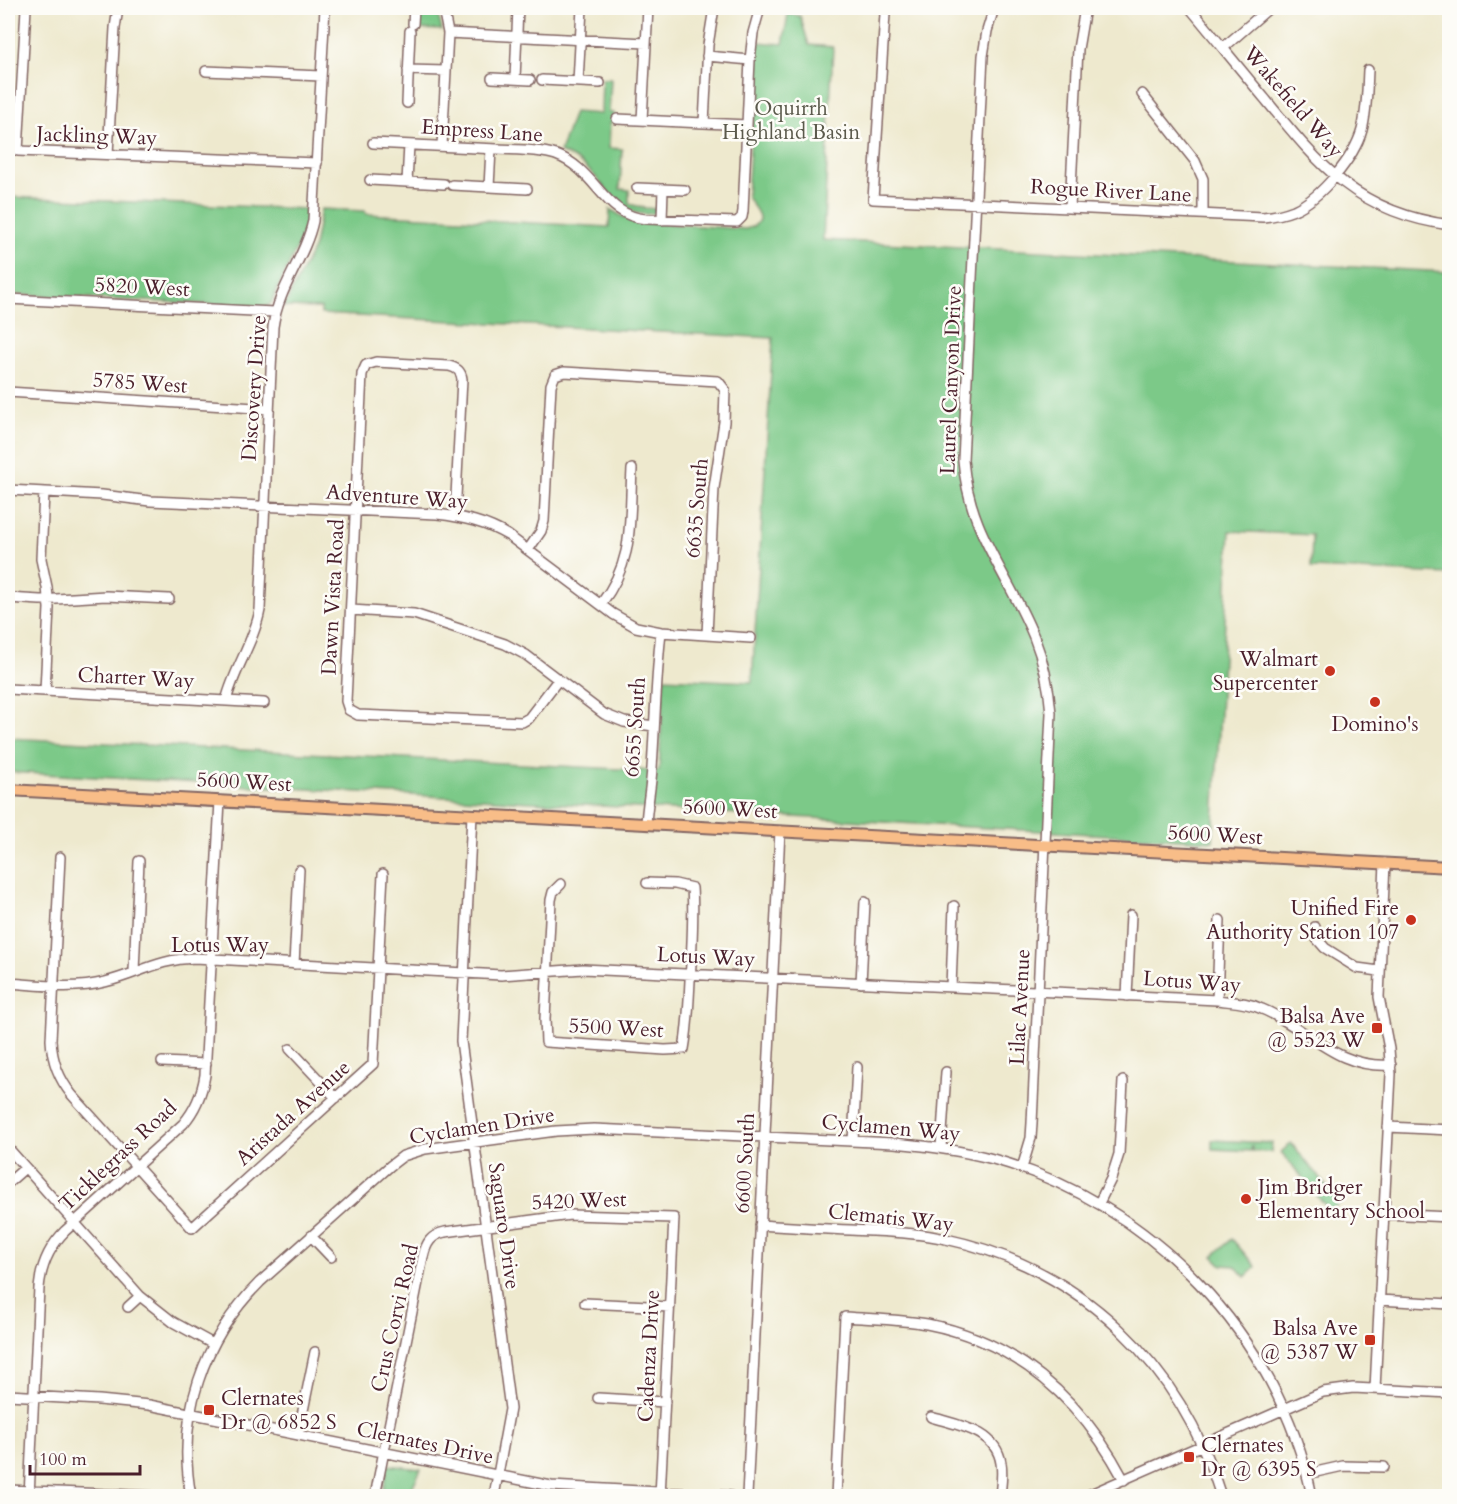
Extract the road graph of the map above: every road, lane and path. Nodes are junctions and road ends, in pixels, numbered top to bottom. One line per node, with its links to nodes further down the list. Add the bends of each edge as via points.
1 (26, 8): 44 (street, Jackling Way, via 18,151)
2 (118, 8): 44 (street)
3 (325, 8): 27 (street, Discovery Drive)
4 (414, 8): 23 (street)
5 (443, 8): 16 (street)
6 (519, 8): 17 (street)
7 (582, 8): 18 (street)
8 (648, 8): 19 (street)
9 (714, 8): 21 (street)
10 (760, 8): 22 (street)
11 (994, 8): 54 (street, Laurel Canyon Drive, via 983,56)
12 (1085, 8): 55 (street, via 1078,49)
13 (1190, 8): 20 (street, Wakefield Way)
14 (1269, 8): 20 (street)
15 (885, 14): 54 (street, Rogue River Lane, via 873,199)
16 (448, 33): 17 (street); 26 (street)
17 (517, 37): 18 (street); 29 (street)
18 (580, 40): 19 (street); 32 (street)
19 (646, 43): 37 (street)
20 (1222, 48): 46 (street, Wakefield Way, via 1301,143)
21 (707, 56): 22 (street); 38 (street)
22 (750, 60): 39 (street)
23 (408, 70): 26 (street); 35 (street)
24 (1368, 70): 46 (street, Rogue River Lane, via 1362,131)
25 (206, 71): 27 (street)
26 (446, 71): 42 (street)
27 (321, 76): 45 (street, Discovery Drive)
28 (492, 78): 29 (street)
29 (515, 79): 30 (street)
30 (530, 80)
31 (542, 80): 32 (street)
32 (578, 82): 33 (street)
33 (600, 83)
34 (1142, 94): 56 (street, via 1195,160 1203,179)
35 (406, 103)
36 (616, 118): 37 (street)
37 (642, 120): 38 (street)
38 (704, 123): 39 (street)
39 (747, 125): 57 (street, Empress Lane, via 742,217 732,223)
40 (373, 143): 41 (street, Empress Lane)
41 (409, 145): 42 (street, Empress Lane); 48 (street)
42 (442, 146): 43 (street, Empress Lane)
43 (491, 149): 49 (street); 57 (street, Empress Lane, via 560,157 584,172 619,210 637,218)
44 (108, 154): 45 (street, Jackling Way)
45 (317, 163): 60 (street, Discovery Drive, via 310,234)
46 (1334, 176): 56 (street, Rogue River Lane, via 1306,203 1278,215); 58 (street, Wakefield Way, via 1383,207)
47 (370, 180): 48 (street)
48 (407, 182): 49 (street)
49 (489, 187): 51 (street)
50 (637, 188): 52 (street)
51 (527, 189)
52 (663, 189): 53 (street); 57 (street)
53 (685, 190)
54 (975, 203): 55 (street, Rogue River Lane); 89 (street, Laurel Canyon Drive, via 964,472 977,523 1029,626 1045,672 1051,727)
55 (1070, 207): 56 (street, Rogue River Lane)
56 (1203, 214)
57 (662, 220)
58 (1449, 225)
59 (8, 299): 60 (street, 5820 West)
60 (275, 312): 62 (street, Discovery Drive)
61 (8, 392): 62 (street, 5785 West)
62 (269, 409): 66 (street, Discovery Drive)
63 (632, 469): 73 (street, via 627,553 619,576)
64 (8, 490): 65 (street, Adventure Way)
65 (44, 492): 66 (street, Adventure Way); 71 (street, via 40,559)
66 (265, 506): 67 (street, Adventure Way); 81 (street, Discovery Drive, via 258,621)
67 (355, 511): 68 (street, Adventure Way); 68 (street, Dawn Vista Road, via 362,374 364,367 375,362 449,366 459,370 462,379); 74 (street, Dawn Vista Road)
68 (454, 516): 69 (street, Adventure Way, via 493,527)
69 (528, 550): 73 (street, Adventure Way); 76 (street, 6635 South, via 544,521 551,382 555,375 564,372 713,380 722,384 724,422 715,482)
70 (8, 598): 71 (street)
71 (49, 599): 72 (street); 80 (street)
72 (169, 599)
73 (601, 604): 75 (street, Adventure Way, via 628,623)
74 (351, 610): 78 (street, via 414,614 434,620 515,649); 78 (street, Dawn Vista Road, via 346,701 349,710 358,715 522,722)
75 (661, 632): 76 (street, Adventure Way); 83 (street, 6655 South)
76 (707, 635): 77 (street, Adventure Way)
77 (751, 638)
78 (558, 680): 83 (street, via 609,717)
79 (8, 689): 80 (street, Charter Way)
80 (45, 691): 81 (street, Charter Way)
81 (226, 701): 82 (street, Charter Way)
82 (264, 703)
83 (654, 726): 87 (street, 6655 South)
84 (8, 790): 85 (main road, 5600 West)
85 (220, 801): 86 (main road, 5600 West); 103 (street, Ticklegrass Road)
86 (472, 814): 87 (main road, 5600 West); 109 (street, Saguaro Drive)
87 (646, 824): 88 (main road, 5600 West)
88 (780, 831): 89 (main road, 5600 West); 111 (street, 6600 South)
89 (1046, 846): 92 (main road, 5600 West); 116 (street, Lilac Avenue)
90 (60, 857): 114 (street)
91 (140, 861): 106 (street)
92 (1385, 863): 93 (main road, 5600 West); 107 (street)
93 (1449, 867)
94 (299, 870): 104 (street)
95 (383, 874): 105 (street, Aristada Avenue)
96 (647, 883): 110 (street, via 692,888)
97 (561, 884): 108 (street, via 551,900)
98 (865, 902): 113 (street)
99 (954, 906): 115 (street)
100 (1131, 915): 117 (street)
101 (1220, 920): 118 (street)
102 (1315, 927): 107 (street, via 1317,939 1325,948 1357,968)
103 (211, 960): 104 (street, Lotus Way); 106 (street, Lotus Way, via 183,958); 121 (street, Ticklegrass Road)
104 (294, 964): 105 (street, Lotus Way)
105 (378, 968): 109 (street, Lotus Way); 126 (street, Aristada Avenue, via 372,1064)
106 (134, 971): 114 (street, Lotus Way, via 93,985)
107 (1379, 971): 122 (street, via 1379,1005)
108 (547, 972): 109 (street, Lotus Way); 110 (street, Lotus Way, via 583,969); 110 (street, 5500 West, via 546,1042 665,1050 684,1049)
109 (463, 973): 131 (street, Saguaro Drive, via 461,1041)
110 (690, 974): 111 (street, Lotus Way)
111 (772, 978): 113 (street, Lotus Way); 129 (street, 6600 South)
112 (8, 983): 114 (street, Lotus Way)
113 (861, 983): 115 (street, Lotus Way)
114 (53, 985): 134 (street, via 51,1040 58,1073 72,1095)
115 (951, 987): 116 (street, Lotus Way)
116 (1039, 992): 117 (street, Lotus Way); 136 (street, Lilac Avenue, via 1032,1131)
117 (1127, 996): 118 (street, Lotus Way)
118 (1217, 1000): 122 (street, Lotus Way, via 1266,1010 1347,1059)
119 (290, 1049): 126 (street)
120 (162, 1062): 121 (street)
121 (206, 1064): 134 (street, Ticklegrass Road, via 202,1090 193,1111)
122 (1391, 1065): 127 (street)
123 (857, 1067): 130 (street)
124 (946, 1072): 133 (street)
125 (1123, 1081): 138 (street, via 1119,1154)
126 (336, 1098): 134 (street, Aristada Avenue, via 192,1228)
127 (1388, 1127): 128 (street); 139 (street)
128 (1449, 1130)
129 (765, 1137): 130 (street, Cyclamen Way); 131 (street, Cyclamen Drive, via 594,1129); 143 (street, 6600 South)
130 (854, 1141): 133 (street, Cyclamen Way)
131 (475, 1143): 144 (street, Saguaro Drive); 145 (street, Cyclamen Drive, via 403,1156)
132 (8, 1148): 135 (street)
133 (941, 1148): 136 (street, Cyclamen Way)
134 (136, 1166): 142 (street, Ticklegrass Road)
135 (25, 1168): 137 (street); 142 (street)
136 (1022, 1168): 138 (street, Cyclamen Way)
137 (8, 1183)
138 (1099, 1203): 161 (street, Cyclamen Way, via 1161,1246 1207,1291 1248,1344)
139 (1384, 1214): 140 (street); 148 (street)
140 (1449, 1217)
141 (674, 1218): 144 (street, 5420 West, via 570,1215); 152 (street, Cadenza Drive)
142 (74, 1222): 147 (street); 158 (street, Ticklegrass Road, via 54,1244 42,1269)
143 (760, 1225): 165 (street, Clematis Way, via 900,1232 946,1239 1005,1256 1038,1271 1084,1299 1139,1348 1177,1398); 180 (street, 6600 South)
144 (486, 1226): 166 (street, Crus Corvi Road, via 439,1233 427,1243); 169 (street, Saguaro Drive, via 510,1401 510,1421)
145 (311, 1236): 146 (street); 153 (street, Cyclamen Drive, via 251,1291)
146 (331, 1257)
147 (140, 1296): 151 (street); 153 (street, via 172,1322)
148 (1379, 1300): 150 (street); 155 (street)
149 (585, 1303): 152 (street)
150 (1449, 1304)
151 (128, 1307)
152 (670, 1307): 160 (street, Cadenza Drive)
153 (213, 1344): 162 (street, Cyclamen Drive, via 201,1370)
154 (315, 1353): 164 (street)
155 (1375, 1389): 156 (street); 161 (street, via 1331,1390)
156 (1449, 1393)
157 (8, 1395): 158 (street, Clernates Drive)
158 (34, 1397): 162 (street, Clernates Drive, via 116,1401); 172 (street, Ticklegrass Road)
159 (598, 1398): 160 (street)
160 (665, 1402): 173 (street, Cadenza Drive)
161 (1283, 1408): 165 (street); 168 (street, Cyclamen Way)
162 (190, 1413): 164 (street, Clernates Drive); 176 (street, Cyclamen Drive, via 187,1452)
163 (931, 1417): 182 (street, via 973,1430 989,1440 1001,1463)
164 (298, 1435): 166 (street, Clernates Drive)
165 (1203, 1444): 170 (street); 184 (street, Clematis Way)
166 (383, 1453): 169 (street, Clernates Drive); 177 (street, Crus Corvi Road)
167 (1384, 1467): 168 (street, via 1343,1466)
168 (1307, 1474): 185 (street, Cyclamen Way)
169 (498, 1476): 173 (street, Clernates Drive, via 560,1488); 178 (street, Saguaro Drive)
170 (1124, 1480): 181 (street, via 1079,1411 1012,1356 968,1335 936,1326 845,1317); 183 (street)
171 (8, 1490): 172 (street)
172 (30, 1494): 174 (street)
173 (660, 1495): 179 (street, Clernates Drive)
174 (113, 1496): 175 (street)
175 (154, 1497)
176 (191, 1497)
177 (375, 1497)
178 (494, 1497)
179 (730, 1497)
180 (747, 1497)
181 (836, 1497)
182 (1000, 1497)
183 (1086, 1497)
184 (1221, 1497)
185 (1312, 1497)

